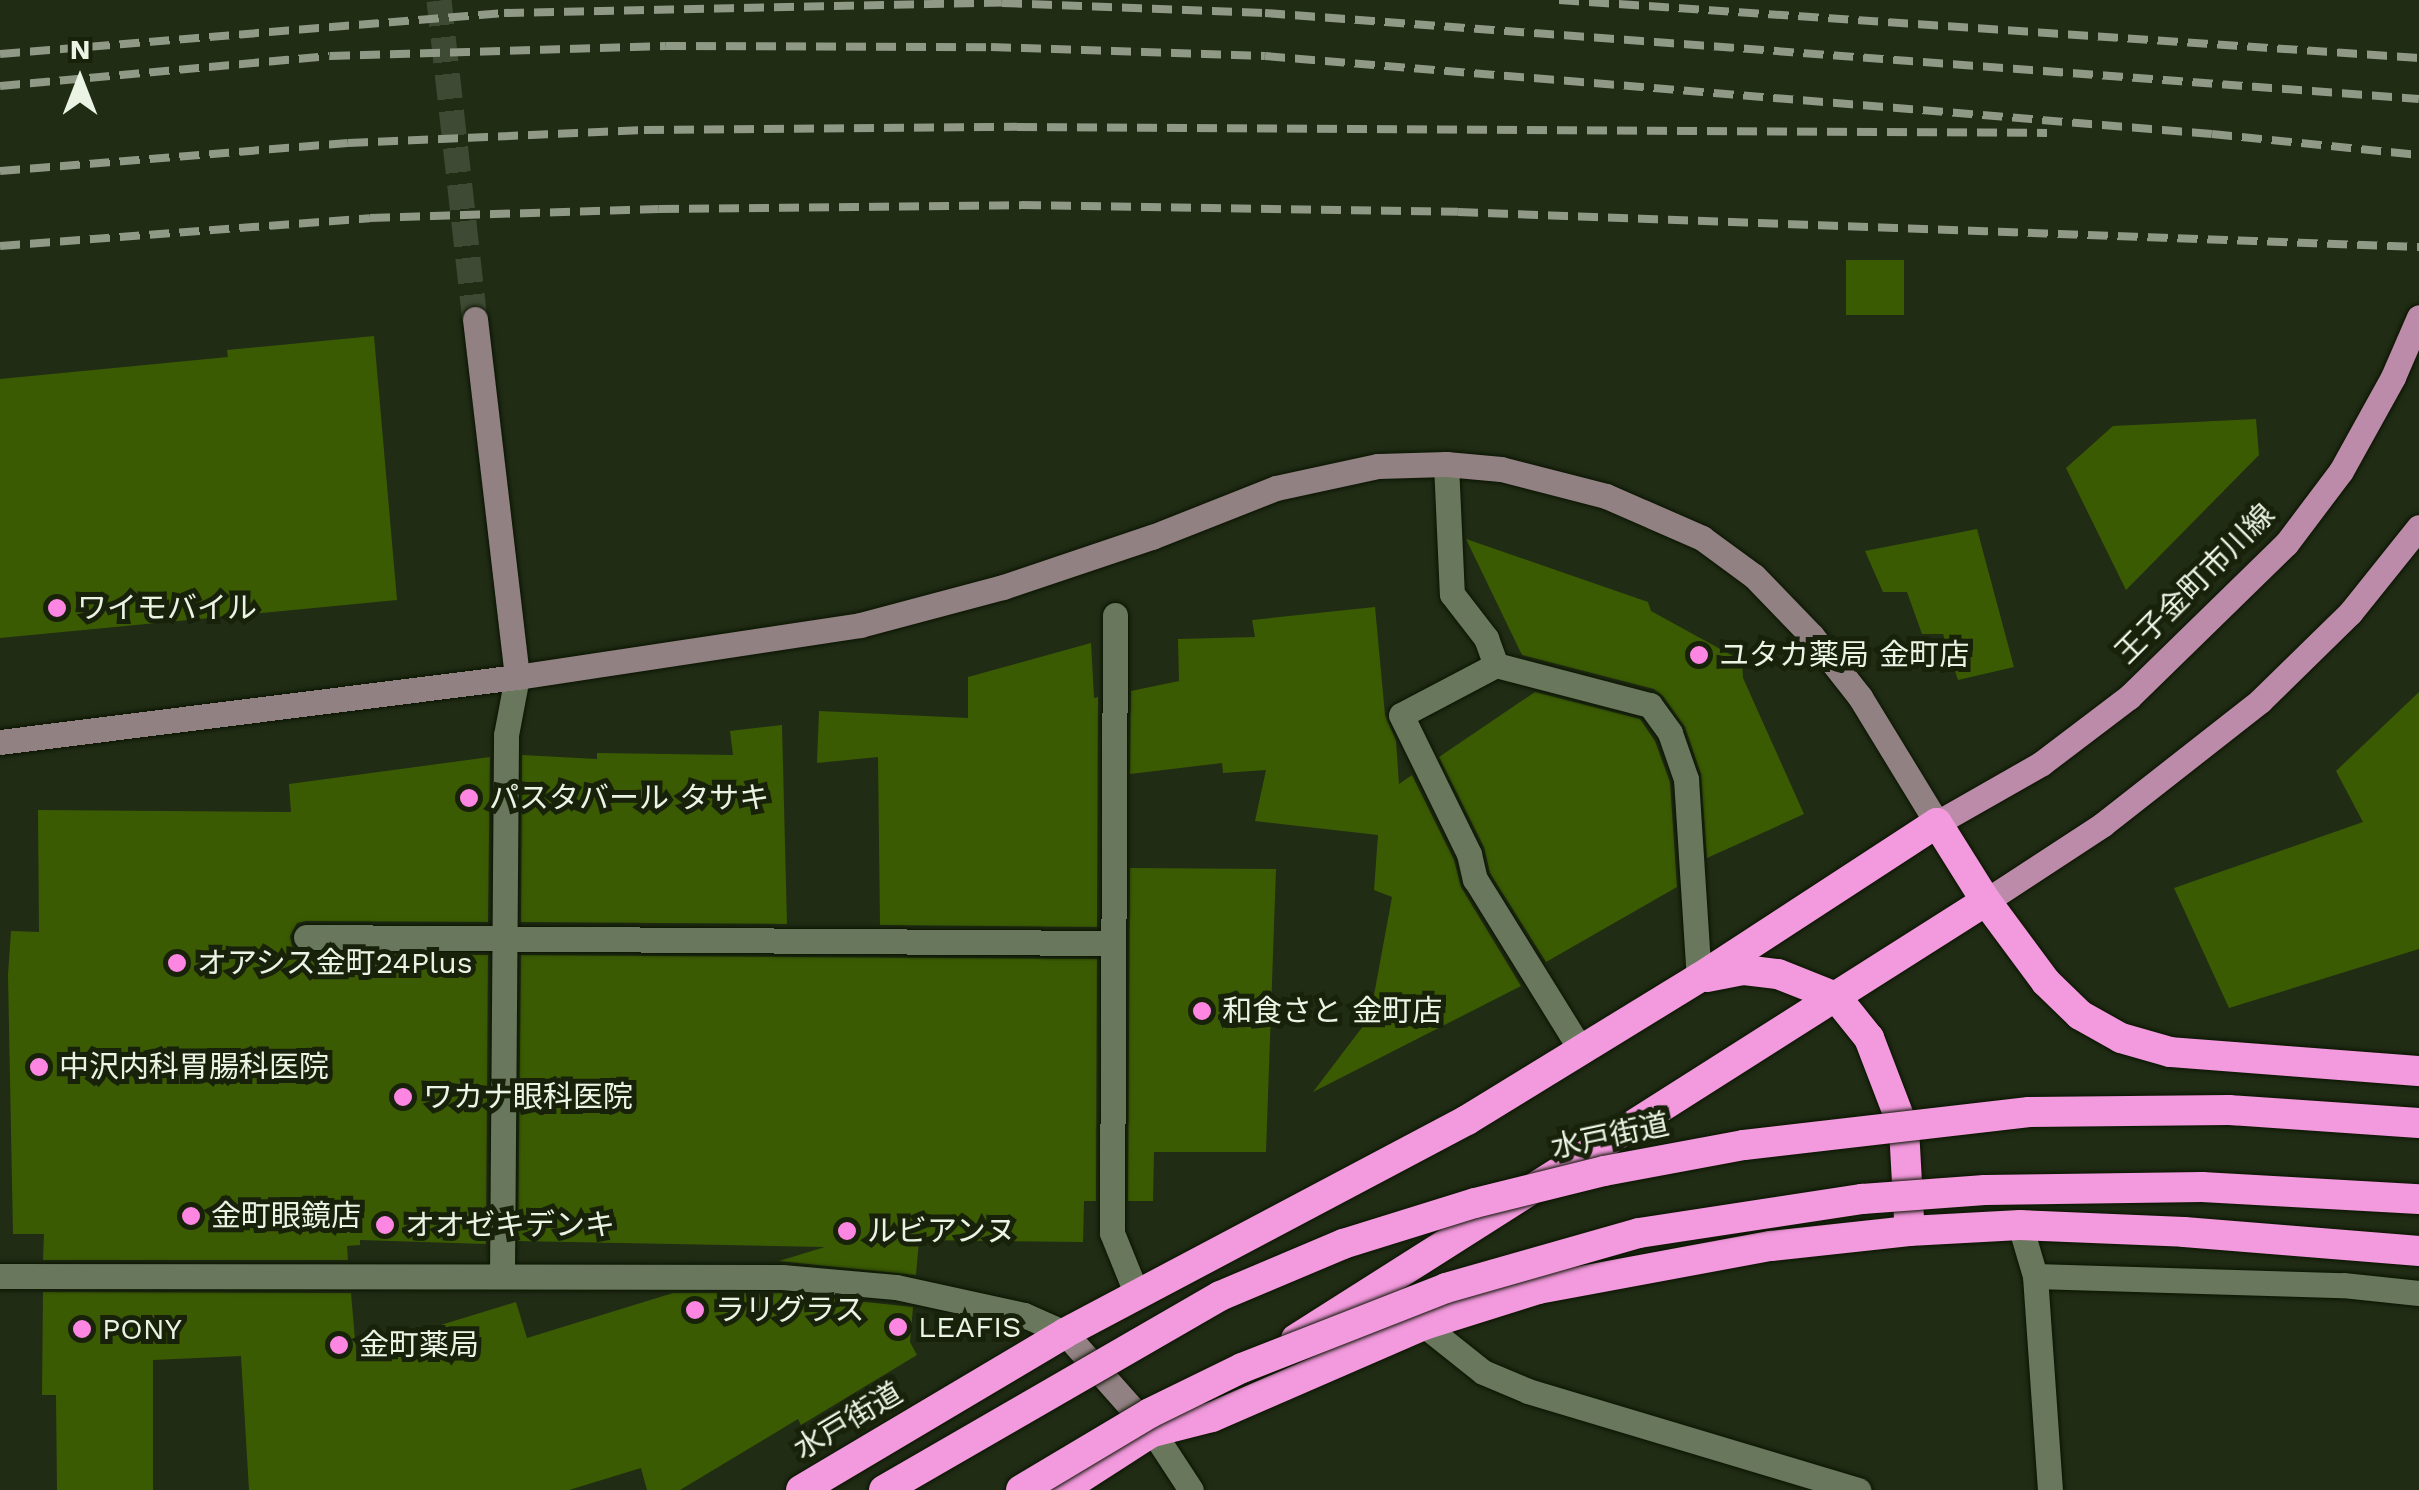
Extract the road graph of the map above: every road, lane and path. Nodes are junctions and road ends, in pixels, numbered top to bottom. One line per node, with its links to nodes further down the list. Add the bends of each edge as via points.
1 (2419, 317): 9 (main road, 王子金町市川線, via 2341,471 2286,544 2129,696 2042,763)
2 (475, 318): 7 (street)
3 (1446, 464): 6 (street, via 1452,594 1486,638); 7 (street, via 1378,466 1276,488 1003,587 860,624); 9 (street, via 1501,469 1606,496 1702,538 1754,576 1812,636 1860,696)
4 (2419, 528): 10 (main road, via 2350,613 2260,701 2102,826)
5 (1115, 615): 13 (street)
6 (1496, 665): 14 (street, via 1650,705 1670,732 1686,779); 16 (street, via 1401,714 1475,878)
7 (517, 677): 8 (street); 12 (street, via 506,734)
8 (0, 742)
9 (1938, 823): 10 (highway); 14 (highway, 水戸街道)
10 (1986, 901): 15 (highway); 17 (highway, via 2046,982 2080,1015 2121,1038 2170,1052)
11 (306, 937): 12 (street)
12 (506, 937): 13 (street); 23 (street)
13 (1114, 943): 27 (street, via 1112,1233)
14 (1699, 978): 15 (highway, via 1744,970 1778,974); 16 (highway, 水戸街道)
15 (1836, 997): 21 (highway, via 1869,1038 1904,1129); 30 (highway)
16 (1582, 1050): 27 (highway, 水戸街道, via 1467,1120)
17 (2419, 1071)
18 (2419, 1123): 32 (highway, 水戸街道, bridge, via 2229,1110 2029,1112 1782,1140 1604,1171 1343,1244 1220,1296)
19 (2419, 1199): 33 (highway, bridge, via 2202,1186 1985,1190 1862,1199 1639,1233 1446,1288 1242,1368 1150,1413)
20 (2020, 1226): 21 (highway); 22 (highway); 25 (street)
21 (1909, 1231): 28 (highway, via 1649,1266 1538,1289)
22 (2419, 1251)
23 (502, 1274): 24 (street); 29 (street, via 782,1278 896,1287 1024,1316)
24 (0, 1276)
25 (2035, 1276): 26 (street); 37 (street)
26 (2419, 1293)
27 (1137, 1294): 29 (highway, 水戸街道)
28 (1424, 1325): 30 (highway, via 1212,1417); 36 (street, via 1482,1372 1528,1391)
29 (1065, 1334): 30 (street); 31 (highway, 水戸街道)
30 (1153, 1432): 34 (highway); 35 (street)
31 (801, 1490)
32 (884, 1490)
33 (1021, 1490)
34 (1062, 1490)
35 (1191, 1490)
36 (1859, 1490)
37 (2050, 1490)

